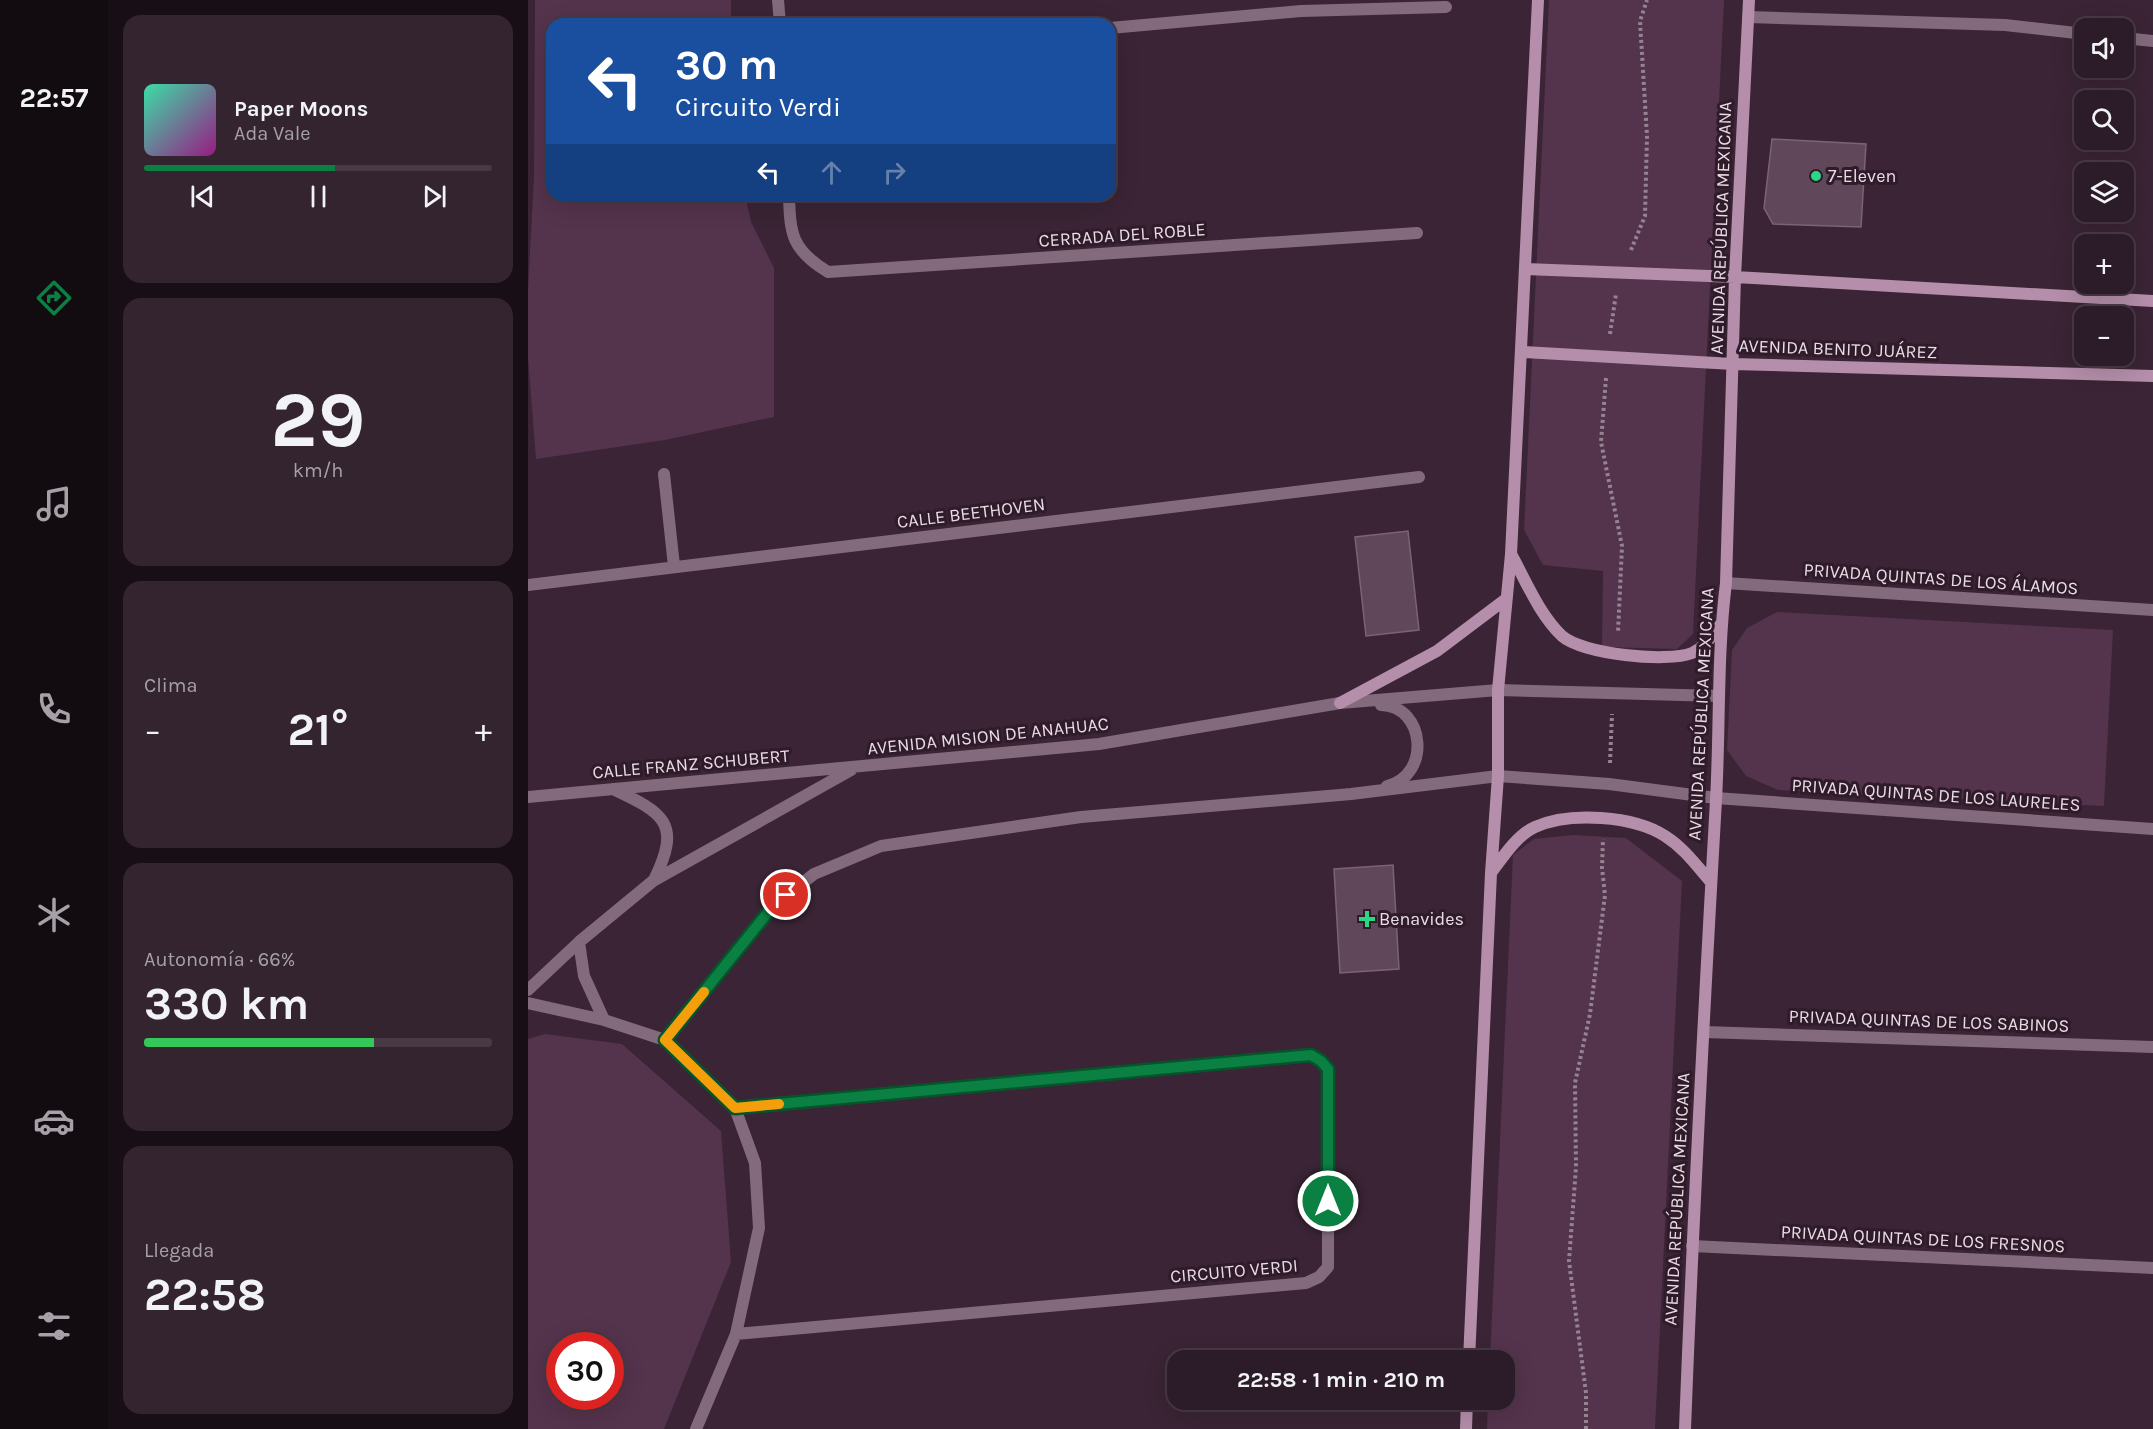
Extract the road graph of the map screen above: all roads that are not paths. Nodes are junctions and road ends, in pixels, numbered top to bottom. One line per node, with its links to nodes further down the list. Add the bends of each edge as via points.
1 (778, 0): 6 (street)
2 (1538, 0): 13 (main road)
3 (1749, 0): 5 (main road, AVENIDA REPÚBLICA MEXICANA)
4 (1446, 8): 7 (street, via 1301,11)
5 (1748, 17): 8 (street, via 2005,26); 14 (main road, AVENIDA REPÚBLICA MEXICANA)
6 (780, 18)
7 (1116, 27)
8 (2074, 33)
9 (2134, 39): 10 (street)
10 (2153, 41)
11 (789, 201): 12 (street, CERRADA DEL ROBLE, via 790,229 806,258 828,272)
12 (1417, 233)
13 (1525, 269): 14 (main road); 16 (main road)
14 (1735, 277): 15 (main road); 17 (main road, AVENIDA REPÚBLICA MEXICANA)
15 (2153, 301)
16 (1522, 352): 17 (main road, AVENIDA BENITO JUÁREZ); 21 (main road)
17 (1733, 364): 18 (main road, AVENIDA BENITO JUÁREZ); 23 (main road, AVENIDA REPÚBLICA MEXICANA)
18 (2153, 376)
19 (664, 474): 22 (street)
20 (1419, 477): 22 (street, CALLE BEETHOVEN)
21 (1511, 554): 25 (main road); 27 (main road, via 1543,613 1563,636 1581,648 1617,654 1680,656 1704,646)
22 (674, 566): 24 (street, CALLE BEETHOVEN)
23 (1726, 583): 26 (street, PRIVADA QUINTAS DE LOS ÁLAMOS); 27 (main road, AVENIDA REPÚBLICA MEXICANA)
24 (528, 585)
25 (1506, 599): 28 (main road); 30 (main road, via 1437,651)
26 (2153, 610)
27 (1721, 624): 29 (main road, AVENIDA REPÚBLICA MEXICANA)
28 (1498, 690): 29 (street, AVENIDA MISION DE ANAHUAC); 30 (street, AVENIDA MISION DE ANAHUAC); 32 (main road)
29 (1719, 696): 36 (main road, AVENIDA REPÚBLICA MEXICANA)
30 (1340, 703): 31 (street, AVENIDA MISION DE ANAHUAC, via 1099,744); 34 (street, AVENIDA MISION DE ANAHUAC, via 1392,705 1409,716 1417,735 1418,758 1410,772 1394,784)
31 (857, 767): 33 (street, CALLE FRANZ SCHUBERT); 39 (street, AVENIDA MISION DE ANAHUAC)
32 (1498, 776): 34 (street, AVENIDA MISION DE ANAHUAC); 36 (street, AVENIDA MISION DE ANAHUAC, via 1609,784); 38 (main road)
33 (612, 789): 35 (street, CALLE FRANZ SCHUBERT); 39 (street, via 657,812 665,825 666,856)
34 (1351, 794): 46 (street, AVENIDA MISION DE ANAHUAC, via 1081,817 881,846 814,873 773,906)
35 (528, 797)
36 (1716, 798): 37 (street, PRIVADA QUINTAS DE LOS LAURELES); 40 (main road, AVENIDA REPÚBLICA MEXICANA)
37 (2153, 829)
38 (1491, 873): 40 (main road, via 1510,847 1534,827 1573,818 1605,819 1664,835 1684,850); 52 (main road)
39 (653, 881): 41 (street, AVENIDA MISION DE ANAHUAC)
40 (1710, 881): 45 (main road, AVENIDA REPÚBLICA MEXICANA)
41 (579, 942): 42 (street, AVENIDA MISION DE ANAHUAC); 44 (street, via 584,976)
42 (528, 990)
43 (528, 1003): 44 (street)
44 (604, 1020): 46 (street)
45 (1704, 1032): 47 (street, PRIVADA QUINTAS DE LOS SABINOS); 49 (main road, AVENIDA REPÚBLICA MEXICANA)
46 (665, 1040): 48 (street)
47 (2153, 1047)
48 (735, 1108): 51 (street, via 755,1163 759,1228); 51 (street, CIRCUITO VERDI, via 1311,1055 1328,1069 1328,1267 1306,1283)
49 (1692, 1246): 50 (street, PRIVADA QUINTAS DE LOS FRESNOS); 56 (main road, AVENIDA REPÚBLICA MEXICANA)
50 (2153, 1268)
51 (736, 1334): 54 (street)
52 (1469, 1350)
53 (1467, 1410): 55 (main road)
54 (696, 1429)
55 (1466, 1429)
56 (1685, 1429)

